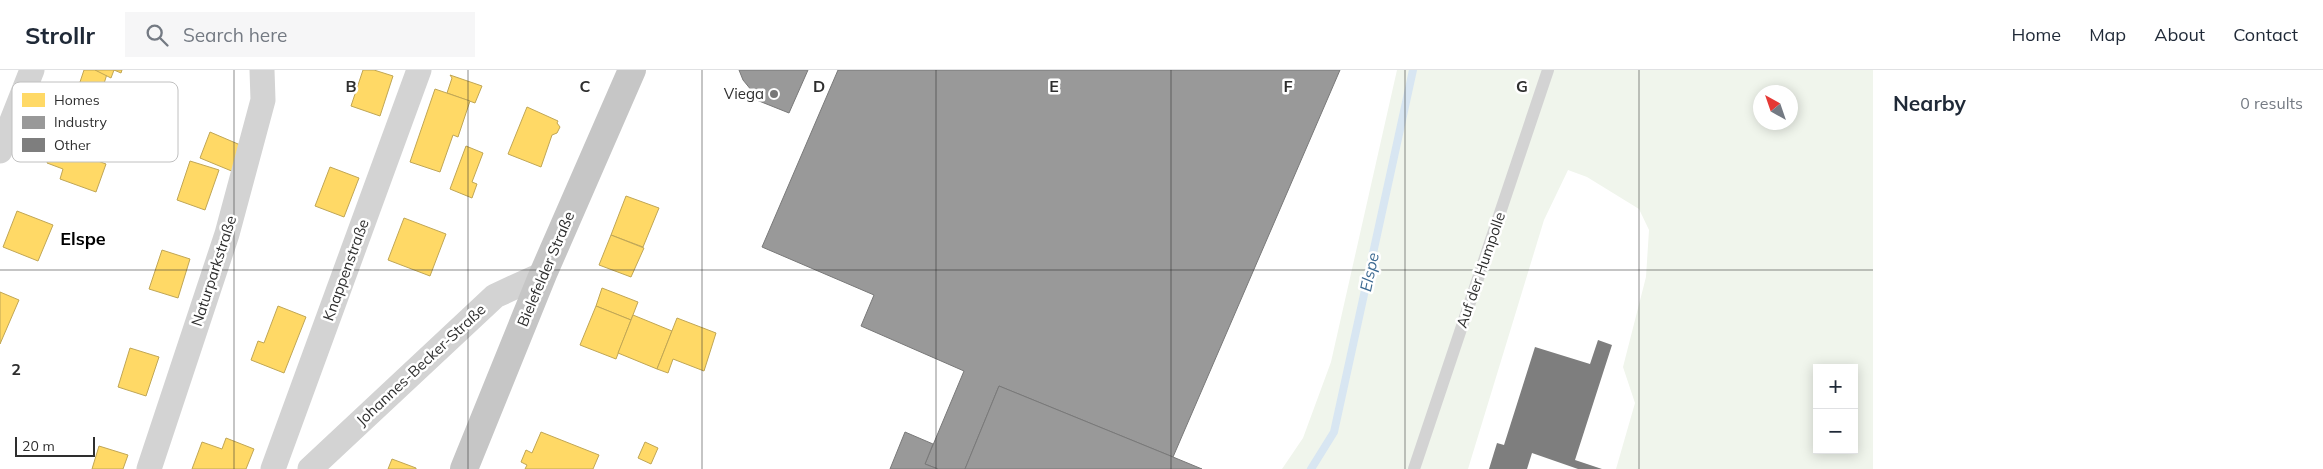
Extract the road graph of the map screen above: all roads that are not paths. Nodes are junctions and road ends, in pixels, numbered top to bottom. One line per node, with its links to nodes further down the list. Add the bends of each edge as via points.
1 (32, 70): 6 (street)
2 (262, 70): 10 (street, Naturparkstraße, via 263,100 227,234)
3 (419, 70): 11 (street, Knappenstraße)
4 (632, 70): 9 (main road, Bielefelder Straße)
5 (1548, 70): 14 (lane, Auf der Humpolle)
6 (27, 82)
7 (12, 121): 8 (street)
8 (0, 151)
9 (542, 274): 12 (street, Johannes-Becker-Straße, via 495,296); 13 (main road, Bielefelder Straße)
10 (149, 469)
11 (273, 469)
12 (310, 469)
13 (464, 469)
14 (1414, 469)

